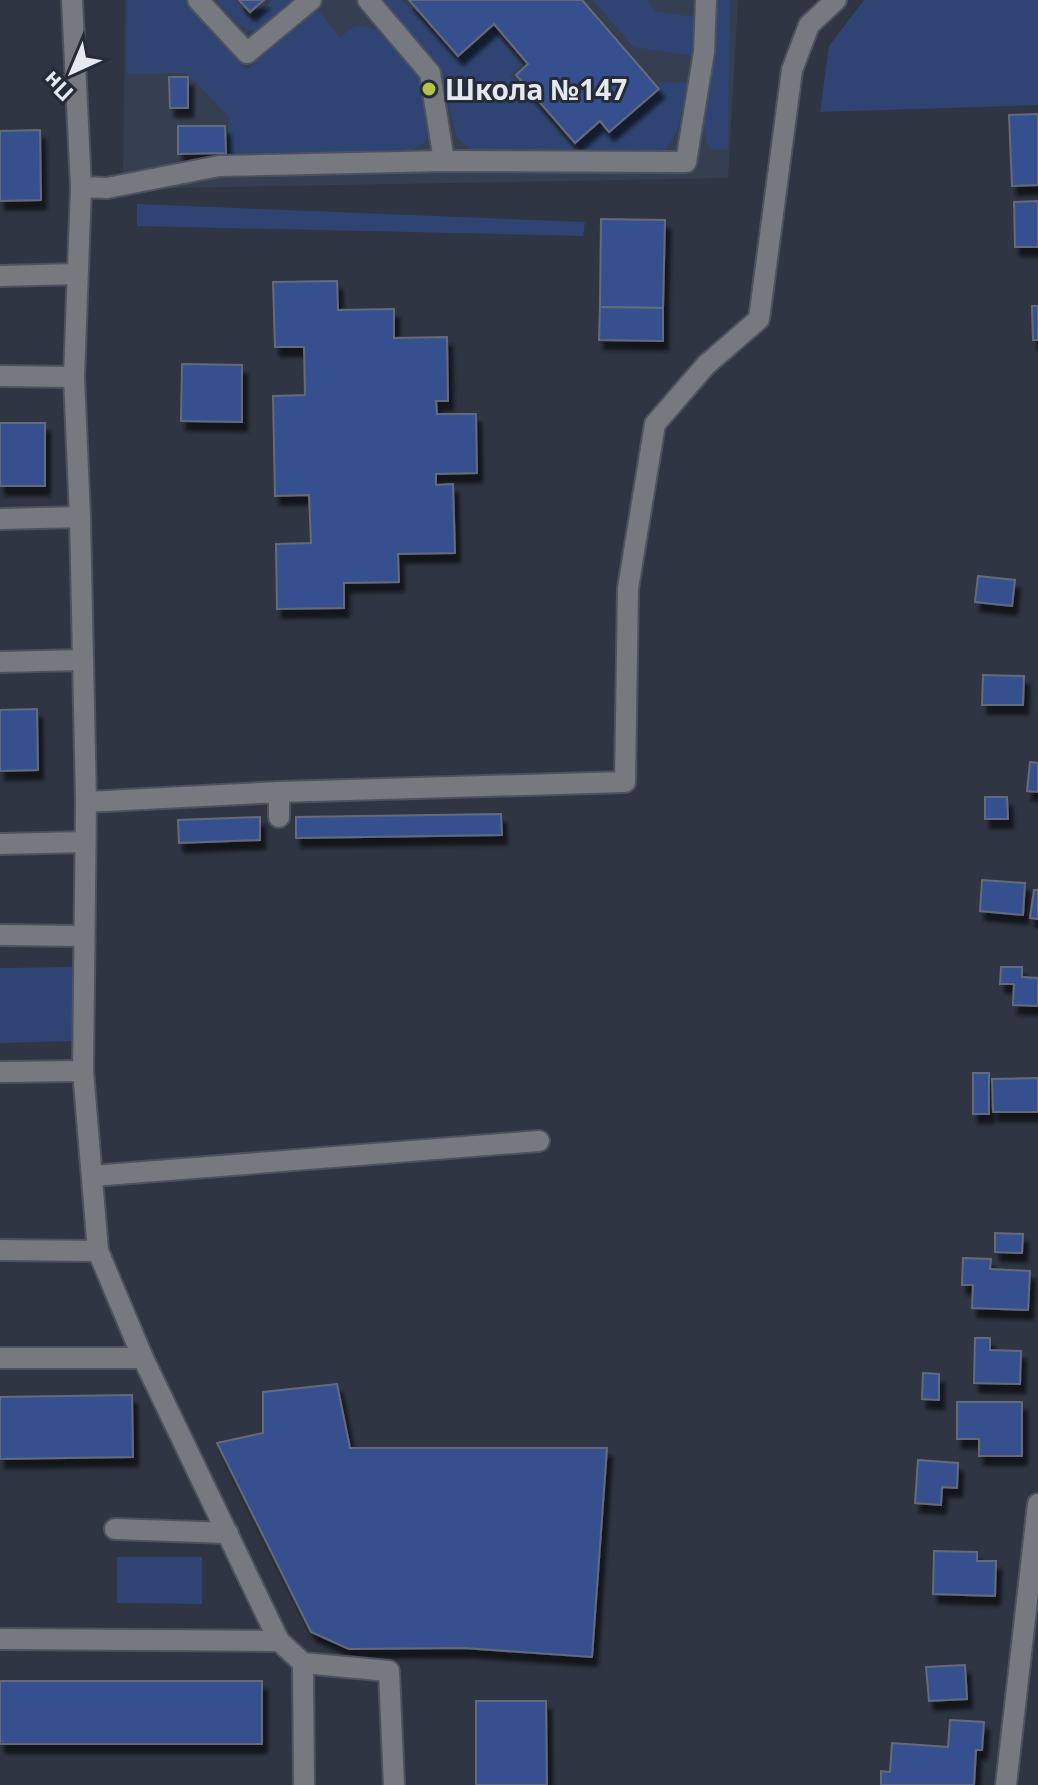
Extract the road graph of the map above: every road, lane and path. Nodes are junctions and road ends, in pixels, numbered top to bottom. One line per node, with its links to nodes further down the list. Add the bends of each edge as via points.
1 (72, 0): 8 (street)
2 (198, 0): 3 (street, via 247,53)
3 (311, 0)
4 (368, 0): 7 (street, via 430,73)
5 (706, 0): 7 (street, via 704,52 686,162)
6 (836, 0): 17 (street, via 809,25 792,70 759,319 706,365 655,424 628,588 625,782)
7 (444, 161): 8 (street, via 219,166 107,188)
8 (81, 187): 9 (street)
9 (76, 274): 10 (street); 12 (street)
10 (0, 276)
11 (0, 376): 12 (street)
12 (74, 377): 13 (street)
13 (80, 517): 14 (street); 15 (street)
14 (0, 519)
15 (81, 660): 16 (street); 18 (street)
16 (0, 662)
17 (279, 792): 18 (street); 19 (street)
18 (86, 802): 20 (street)
19 (279, 817)
20 (85, 842): 21 (street); 23 (street)
21 (0, 844)
22 (0, 935): 23 (street)
23 (84, 936): 24 (street)
24 (83, 1071): 25 (street); 27 (street)
25 (0, 1072)
26 (539, 1141): 27 (street)
27 (92, 1176): 29 (street)
28 (0, 1250): 29 (street)
29 (98, 1251): 31 (street)
30 (0, 1358): 31 (street)
31 (143, 1358): 34 (street)
32 (1038, 1504): 35 (street)
33 (115, 1529): 34 (street)
34 (228, 1533): 37 (street)
35 (1036, 1546): 41 (street)
36 (0, 1639): 37 (street)
37 (279, 1641): 38 (street)
38 (303, 1663): 39 (street); 40 (street, via 389,1671)
39 (304, 1785)
40 (394, 1785)
41 (1006, 1785)

